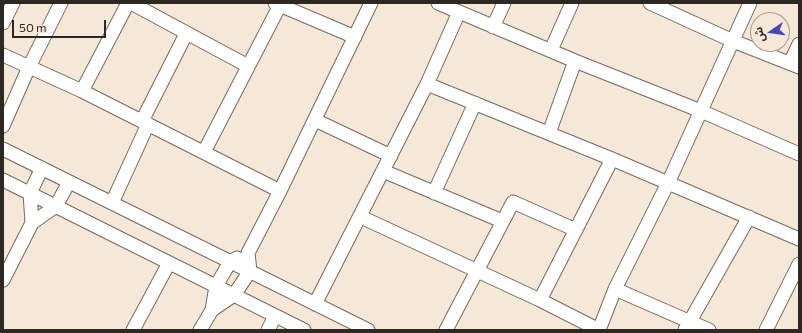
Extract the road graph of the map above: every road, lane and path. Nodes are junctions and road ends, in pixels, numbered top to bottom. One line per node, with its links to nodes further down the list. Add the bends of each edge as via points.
1 (13, 3): 12 (street)
2 (61, 3): 23 (street)
3 (130, 3): 14 (street); 25 (street)
4 (371, 3): 15 (street)
5 (438, 3): 11 (street)
6 (504, 3): 13 (street)
7 (572, 3): 18 (street)
8 (750, 3): 16 (street)
9 (278, 4): 15 (street); 22 (street)
10 (656, 4): 16 (street)
11 (459, 12): 13 (street); 24 (street)
12 (3, 23)
13 (493, 27): 18 (street)
14 (186, 34): 22 (street); 29 (street)
15 (355, 37): 28 (street)
16 (733, 40): 21 (street); 27 (street)
17 (799, 44): 21 (street)
18 (551, 50): 20 (street)
19 (3, 55): 23 (street)
20 (575, 61): 27 (street); 31 (street)
21 (794, 65)
22 (248, 66): 33 (street)
23 (29, 67): 25 (street); 30 (street)
24 (427, 84): 26 (street); 35 (street)
25 (82, 91): 29 (street)
26 (475, 103): 31 (street); 44 (street)
27 (701, 110): 34 (street); 41 (street)
28 (315, 120): 35 (street); 42 (street)
29 (145, 122): 33 (street); 45 (street)
30 (3, 126)
31 (549, 133): 36 (street)
32 (3, 149): 37 (street)
33 (204, 152): 42 (street)
34 (799, 154)
35 (391, 156): 38 (street)
36 (612, 159): 41 (street); 51 (street)
37 (42, 168): 40 (street); 43 (street)
38 (383, 171): 44 (street); 47 (street)
39 (3, 180): 43 (street)
40 (69, 182): 45 (street); 46 (street)
41 (668, 183): 48 (street); 61 (street)
42 (280, 191): 53 (street)
43 (30, 193): 46 (street); 50 (street)
44 (434, 193): 49 (street)
45 (112, 203): 54 (street)
46 (56, 206): 50 (street); 55 (street)
47 (361, 217): 58 (street); 64 (street)
48 (749, 217): 52 (street); 67 (street)
49 (502, 221): 51 (street, via 513,202); 58 (street)
50 (32, 223): 59 (street)
51 (576, 230): 63 (street)
52 (799, 239)
53 (248, 253): 54 (street); 57 (street)
54 (230, 262): 57 (street); 60 (street)
55 (169, 263): 60 (street); 68 (street)
56 (799, 264): 76 (street)
57 (250, 271): 62 (street); 64 (street)
58 (477, 272): 63 (street); 73 (street)
59 (3, 280)
60 (216, 286): 62 (street); 65 (street)
61 (615, 289): 67 (street); 74 (street)
62 (234, 295): 65 (street); 66 (street)
63 (540, 300): 74 (street)
64 (315, 304): 72 (street)
65 (212, 310): 69 (street)
66 (275, 316): 70 (street); 71 (street)
67 (687, 326): 75 (street)
68 (134, 330)
69 (200, 330)
70 (268, 330)
71 (304, 330)
72 (368, 330)
73 (446, 330)
74 (599, 330)
75 (709, 330)
76 (766, 330)

